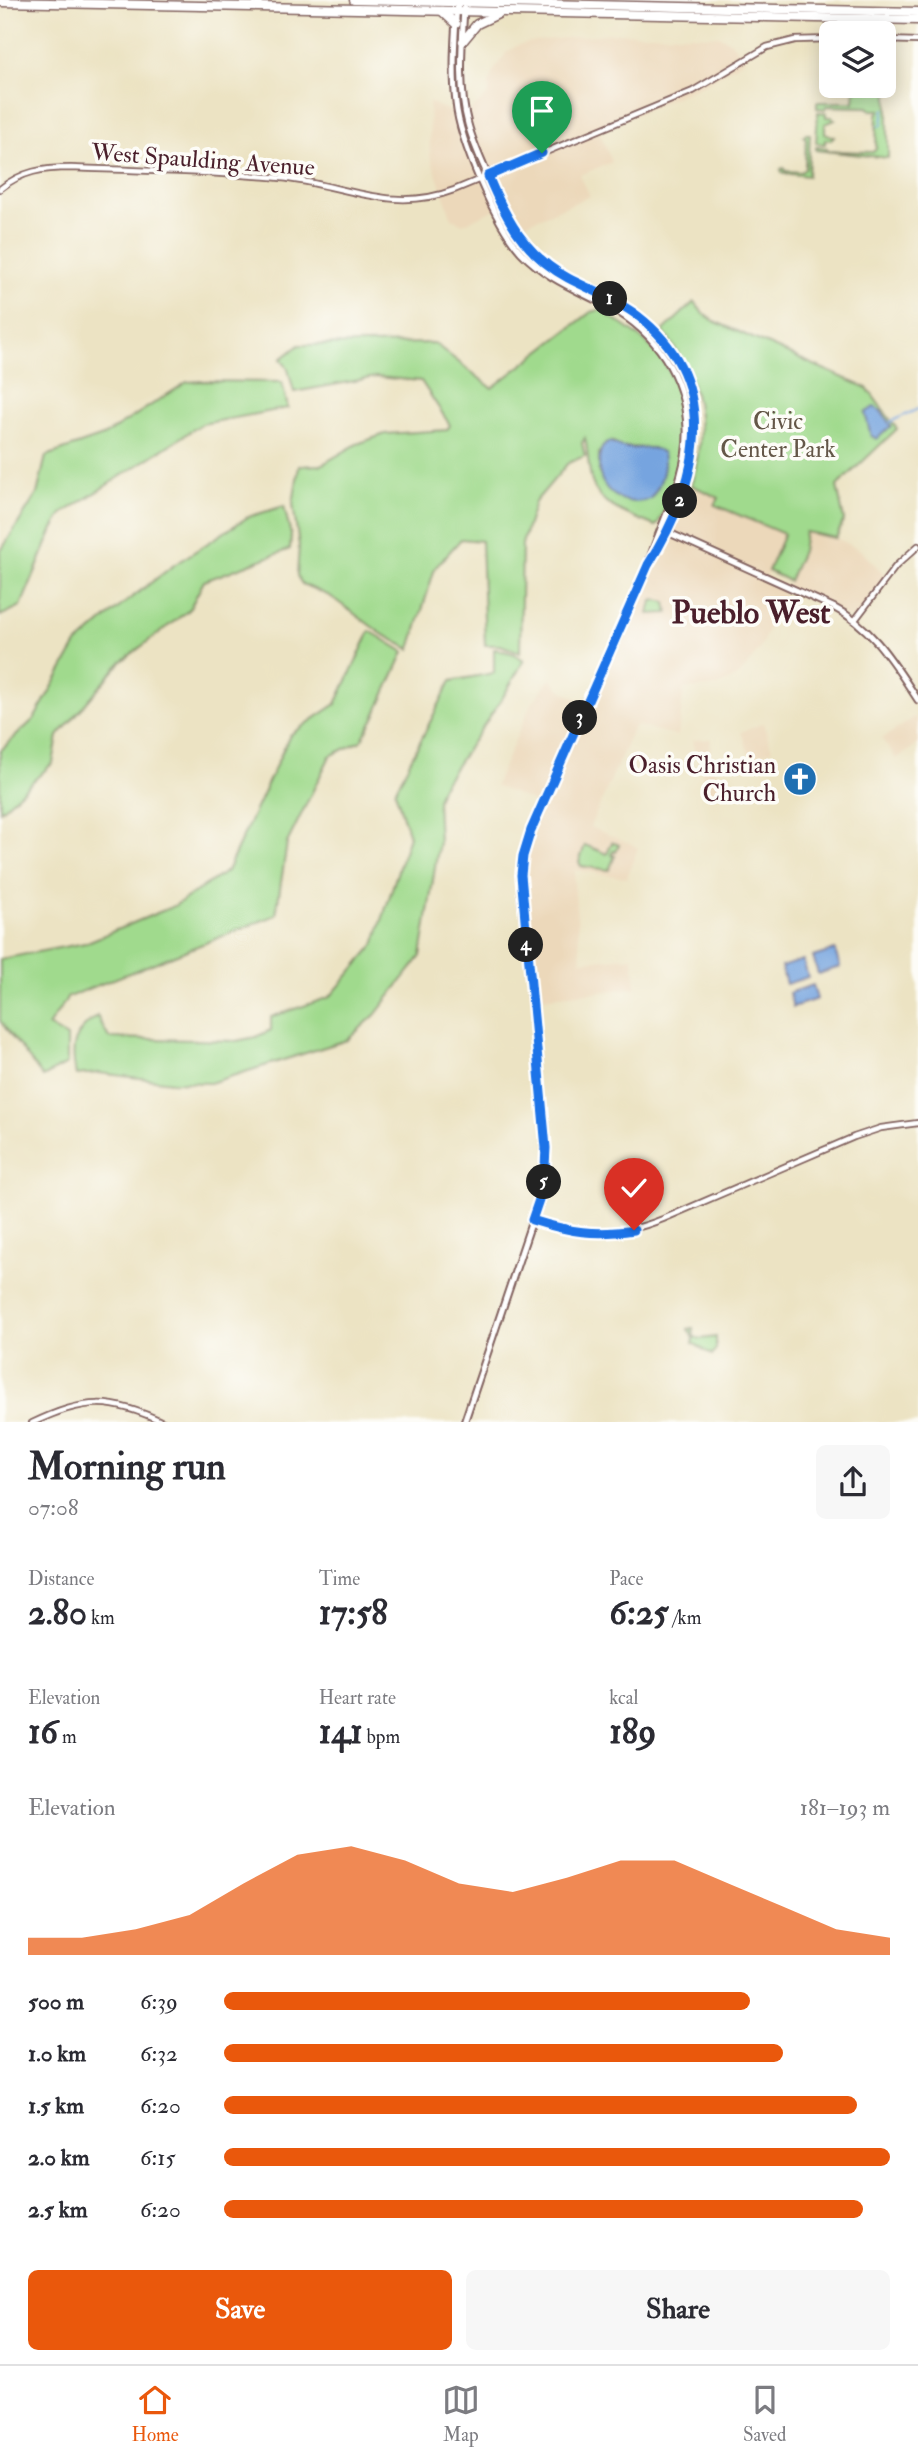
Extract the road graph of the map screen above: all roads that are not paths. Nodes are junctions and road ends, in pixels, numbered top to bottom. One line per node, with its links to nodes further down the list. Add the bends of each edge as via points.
1 (355, 0): 5 (highway)
2 (487, 0): 4 (highway)
3 (0, 2): 5 (highway)
4 (499, 3): 6 (highway); 8 (highway)
5 (443, 4): 6 (highway); 10 (highway)
6 (460, 4): 7 (highway); 10 (main road); 13 (main road)
7 (504, 12): 9 (highway); 13 (highway, via 477,24)
8 (918, 12)
9 (918, 20)
10 (456, 24): 16 (main road, via 456,107)
11 (819, 39): 15 (street, West Spaulding Avenue, via 767,47 693,91)
12 (896, 40): 14 (street)
13 (463, 41): 15 (main road, via 467,121)
14 (918, 41)
15 (488, 176): 16 (street, West Spaulding Avenue); 19 (main road, via 508,220 534,254 640,318 678,364 691,399 695,444 688,479)
16 (481, 179): 17 (street, West Spaulding Avenue, via 434,198 408,201 277,177 71,168 28,172); 18 (main road, via 501,224 528,260 630,320 671,368 683,400 687,444 681,477)
17 (0, 189)
18 (659, 529): 19 (main road); 21 (main road)
19 (666, 532): 21 (main road); 22 (main road)
20 (918, 546): 22 (street, via 896,566)
21 (648, 565): 25 (main road, via 523,856 522,902 547,1159)
22 (855, 620): 23 (main road, via 885,650)
23 (918, 700)
24 (918, 1124): 25 (street, via 854,1137 634,1230 585,1234)
25 (532, 1220): 28 (main road)
26 (34, 1422): 27 (street, via 71,1406 100,1404 132,1408)
27 (163, 1422)
28 (464, 1422)

